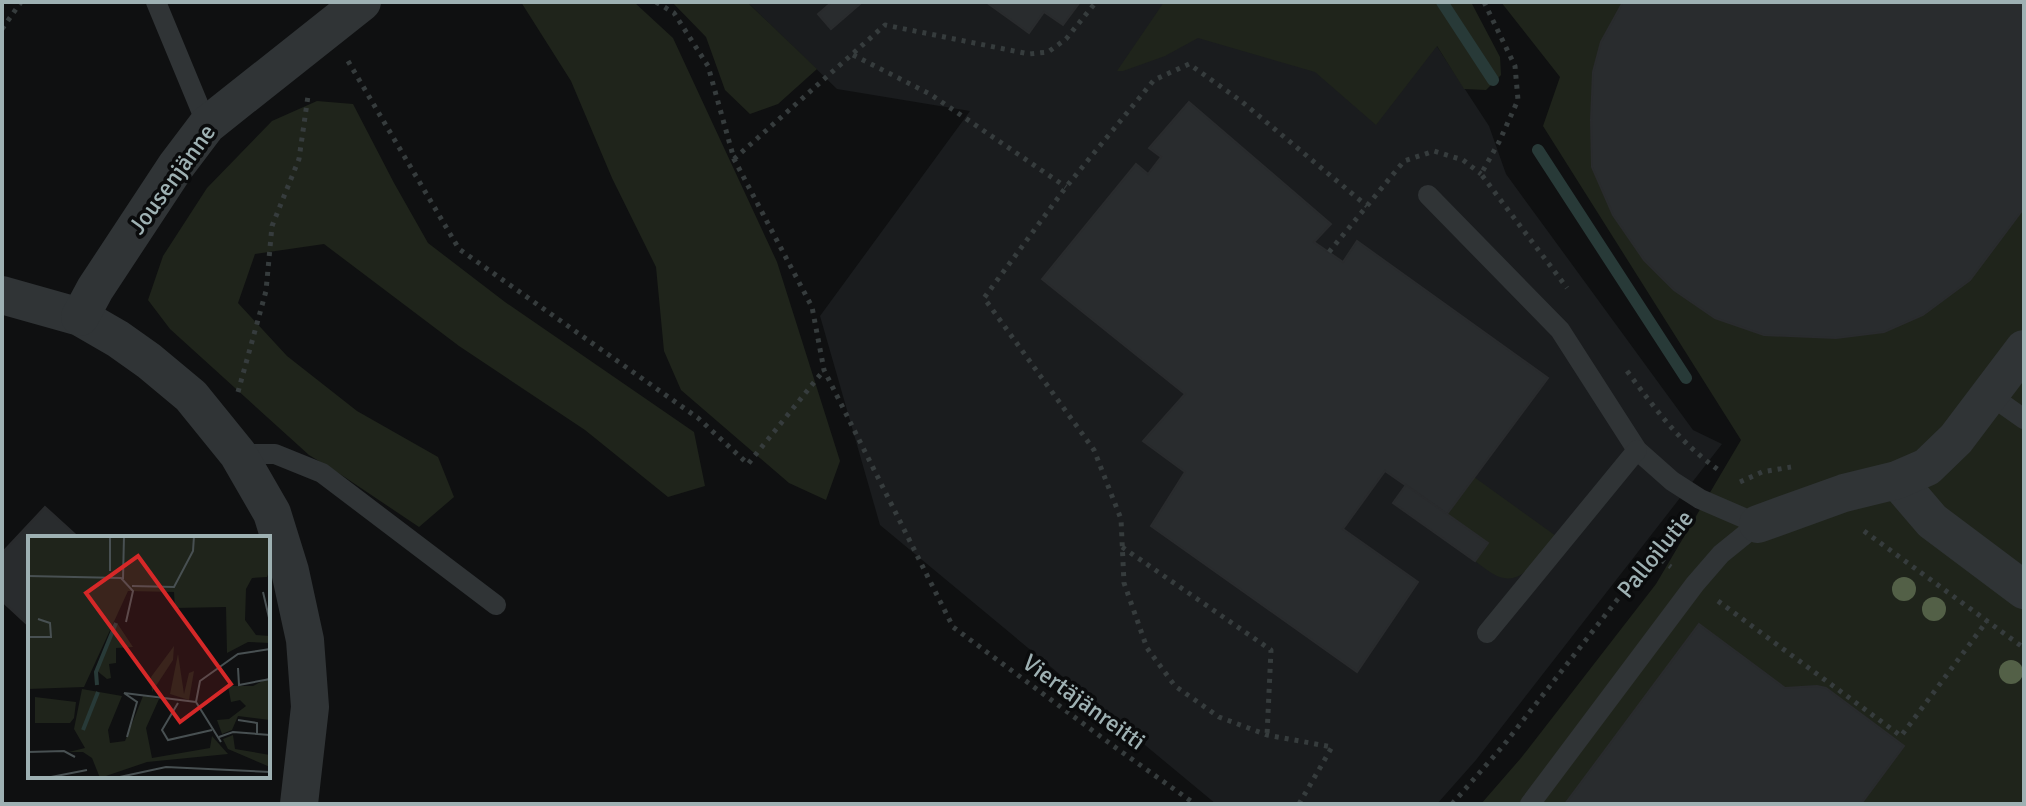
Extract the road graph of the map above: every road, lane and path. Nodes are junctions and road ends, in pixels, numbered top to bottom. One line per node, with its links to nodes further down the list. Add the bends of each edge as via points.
1 (21, 2): 7 (path)
2 (156, 2): 11 (lane)
3 (362, 2): 8 (street, Jousenjänne)
4 (656, 2): 12 (path, via 674,13 708,66)
5 (1096, 2): 9 (path, via 1048,52 1029,54 885,25)
6 (1484, 2): 17 (path, via 1515,66 1518,100 1481,174)
7 (2, 29)
8 (329, 29): 11 (street, Jousenjänne); 21 (path, via 459,249 698,418 748,464)
9 (853, 54): 12 (path); 13 (path, via 930,94)
10 (311, 82): 23 (path, via 299,159 272,226 266,291)
11 (207, 125): 18 (street, Jousenjänne)
12 (734, 159): 21 (path, via 812,307)
13 (1066, 187): 15 (path, via 1154,80 1189,64); 32 (path, via 984,298 1094,450 1121,519)
14 (1428, 195): 25 (lane, via 1560,330)
15 (1367, 206)
16 (2, 295): 18 (street)
17 (1575, 299)
18 (80, 317): 26 (street, via 128,346 191,396)
19 (2024, 349): 22 (street)
20 (1623, 365): 29 (path, via 1696,454)
21 (824, 370): 41 (path, Viertäjänreitti, via 953,627)
22 (1990, 395): 24 (lane); 28 (street, via 1927,467)
23 (235, 405)
24 (2024, 419)
25 (1637, 450): 30 (lane); 38 (lane)
26 (238, 454): 36 (lane, via 275,454 322,473); 40 (street, via 272,513 305,640 310,707)
27 (1800, 465): 29 (path)
28 (1897, 480): 31 (street); 35 (street, via 1932,521)
29 (1738, 483): 30 (path)
30 (1700, 499): 31 (lane, Palloilutie); 33 (path, Palloilutie)
31 (1758, 524): 34 (lane)
32 (1122, 547): 39 (path, via 1124,583 1147,648 1175,686 1219,717); 39 (path, via 1271,650)
33 (1653, 554): 34 (path); 43 (path, Palloilutie)
34 (1695, 584): 37 (path, via 1901,736); 44 (lane)
35 (2024, 590)
36 (496, 605)
37 (1987, 621)
38 (1487, 633)
39 (1267, 735): 42 (path, via 1332,747)
40 (299, 804)
41 (1195, 804)
42 (1299, 804)
43 (1452, 804)
44 (1530, 804)

